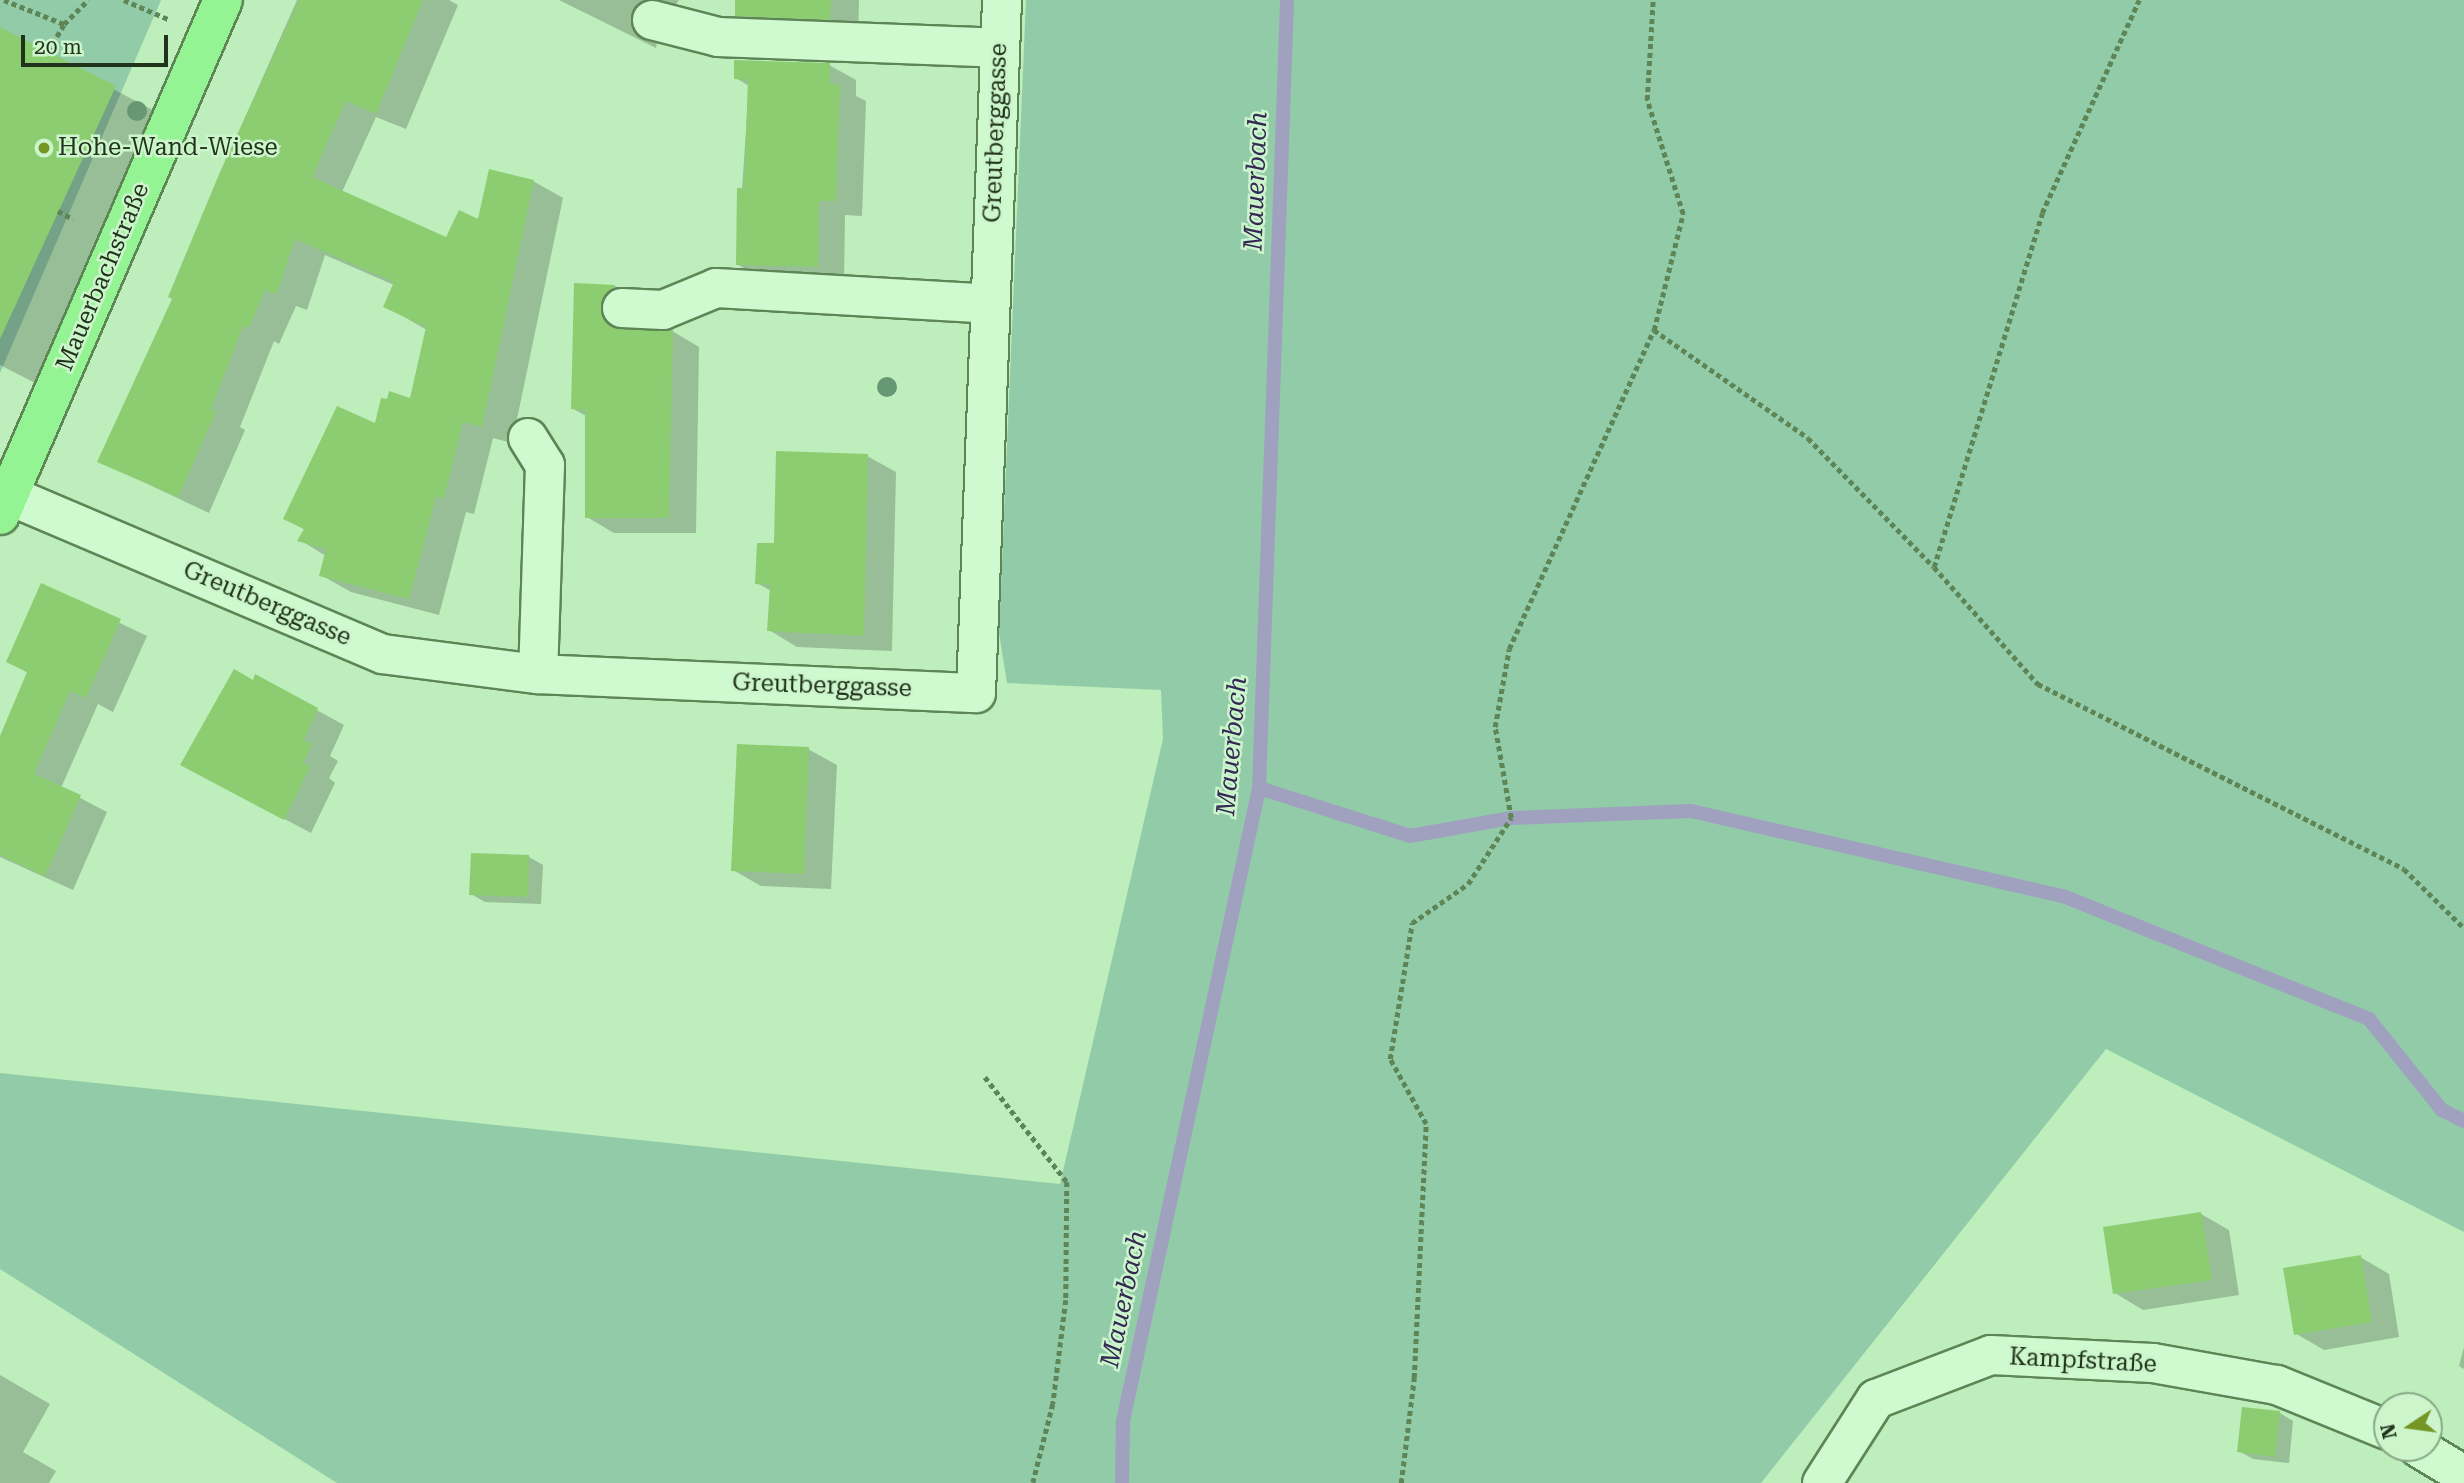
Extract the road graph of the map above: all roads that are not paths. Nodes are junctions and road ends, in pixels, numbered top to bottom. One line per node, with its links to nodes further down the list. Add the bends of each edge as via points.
1 (223, 0): 8 (main road, Mauerbachstraße)
2 (1002, 0): 4 (street, Greutberggasse)
3 (652, 20): 4 (street, via 718,37)
4 (998, 48): 5 (street, Greutberggasse)
5 (990, 304): 6 (street, via 716,288 663,310); 9 (street, Greutberggasse, via 976,693)
6 (622, 308)
7 (528, 438): 9 (street, via 545,465)
8 (4, 505): 9 (street, Greutberggasse, via 383,654)
9 (538, 674)
10 (2373, 1424): 13 (street, Kampfstraße, via 2277,1385 2153,1363 1990,1356 1877,1399)
11 (2442, 1462): 12 (street)
12 (2464, 1475)
13 (1822, 1483)

